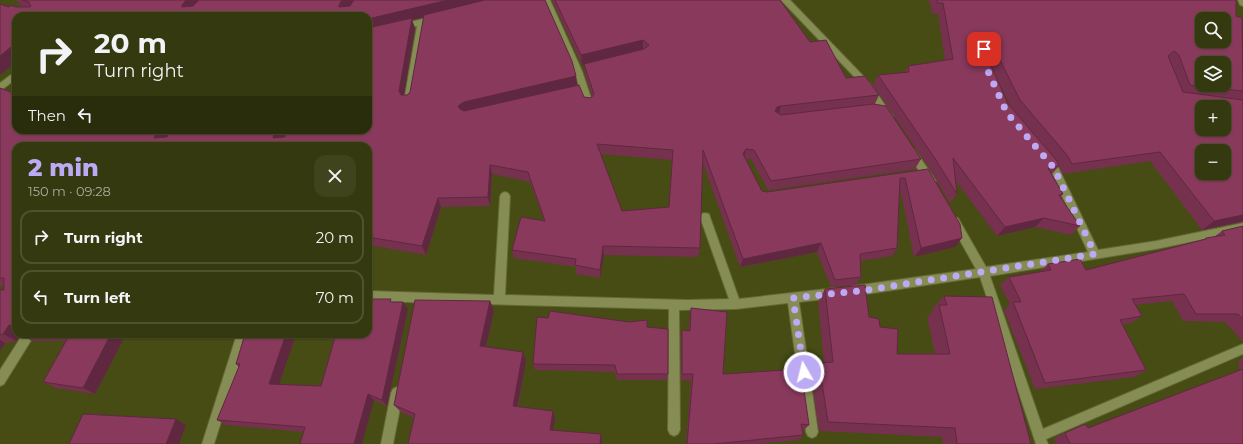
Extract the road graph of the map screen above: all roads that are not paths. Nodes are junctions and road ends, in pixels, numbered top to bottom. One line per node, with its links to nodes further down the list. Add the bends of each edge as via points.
1 (546, 0): 9 (street, via 582,70 580,90)
2 (784, 0): 11 (street, via 867,85)
3 (444, 16): 4 (street)
4 (422, 22): 5 (street); 8 (street)
5 (391, 30)
6 (12, 78): 7 (street)
7 (0, 88)
8 (408, 101)
9 (589, 104)
10 (874, 110): 11 (street)
11 (885, 112): 12 (street)
12 (893, 124)
13 (905, 142): 15 (street, via 922,173)
14 (1040, 152): 20 (street, via 1054,168)
15 (937, 191)
16 (505, 196): 25 (street)
17 (949, 211): 21 (street)
18 (705, 217): 27 (street)
19 (1243, 227): 20 (street, via 1156,245)
20 (1095, 254): 21 (street)
21 (984, 272): 24 (street, via 867,290); 36 (street)
22 (372, 296): 23 (street)
23 (417, 297): 25 (street); 28 (street)
24 (793, 298): 27 (street); 35 (street)
25 (499, 299): 26 (street)
26 (674, 304): 27 (street); 34 (street)
27 (736, 304)
28 (414, 312)
29 (26, 338): 32 (street)
30 (242, 338): 37 (street)
31 (1243, 349): 36 (street)
32 (0, 380)
33 (400, 382): 38 (street)
34 (674, 430)
35 (812, 432)
36 (1041, 440)
37 (208, 444)
38 (387, 444)

